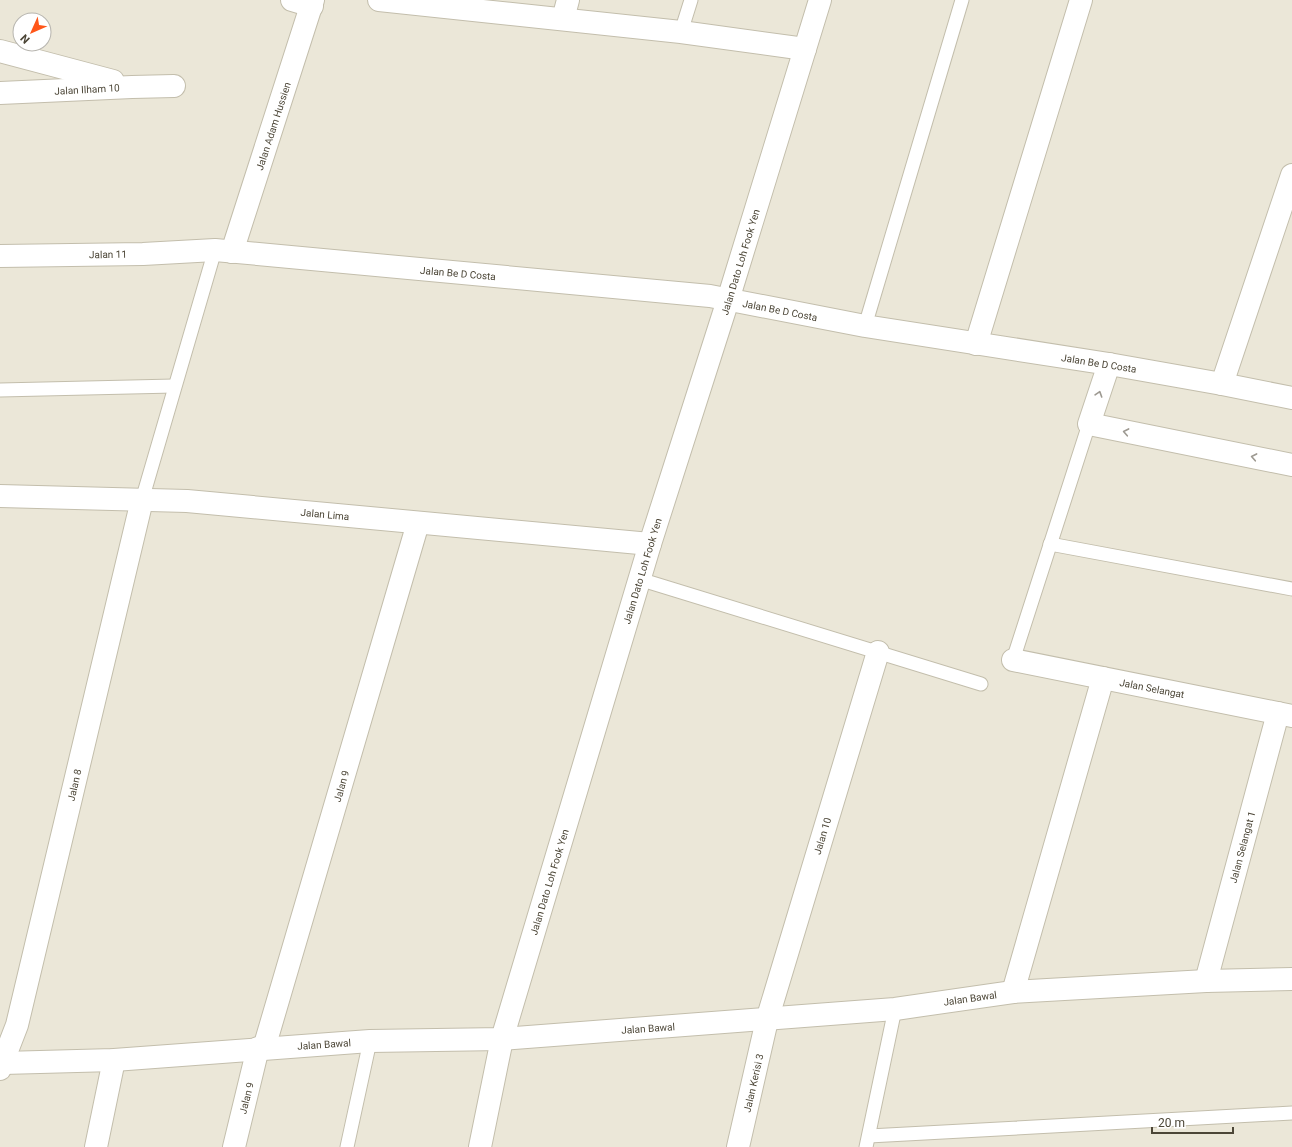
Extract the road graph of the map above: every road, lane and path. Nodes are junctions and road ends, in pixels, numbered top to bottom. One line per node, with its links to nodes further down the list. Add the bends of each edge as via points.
1 (379, 0): 7 (street)
2 (691, 0): 8 (lane)
3 (820, 0): 9 (street, Jalan Dato Loh Fook Yen)
4 (962, 0): 18 (lane)
5 (1081, 0): 19 (street)
6 (306, 2): 15 (street, Jalan Adam Hussien)
7 (565, 9): 8 (street)
8 (681, 32): 9 (street)
9 (805, 49): 17 (street, Jalan Dato Loh Fook Yen)
10 (0, 51): 12 (street)
11 (174, 86): 12 (street, Jalan Ilham 10)
12 (132, 87): 13 (street, Jalan Ilham 10)
13 (0, 93)
14 (1292, 175): 21 (street)
15 (224, 251): 16 (street, Jalan 11); 17 (street, Jalan Be D Costa, via 710,296); 22 (lane)
16 (0, 256)
17 (728, 300): 18 (street, Jalan Be D Costa); 30 (street, Jalan Dato Loh Fook Yen)
18 (865, 326): 19 (street, Jalan Be D Costa)
19 (976, 344): 20 (street, Jalan Be D Costa)
20 (1109, 364): 21 (street, Jalan Be D Costa); 25 (street, one-way to 20)
21 (1222, 384): 24 (street, Jalan Be D Costa)
22 (174, 386): 23 (lane); 28 (lane)
23 (0, 390)
24 (1292, 398)
25 (1089, 424): 26 (street, one-way to 25); 31 (lane)
26 (1292, 465)
27 (0, 496): 28 (street, Jalan Lima)
28 (142, 500): 29 (street, Jalan Lima, via 187,501); 48 (street, Jalan 8, via 17,1025)
29 (418, 523): 30 (street, Jalan Lima); 46 (street, Jalan 9)
30 (650, 544): 32 (street, Jalan Dato Loh Fook Yen)
31 (1050, 544): 33 (lane); 35 (lane)
32 (639, 579): 34 (lane); 44 (street, Jalan Dato Loh Fook Yen)
33 (1292, 589)
34 (878, 652): 37 (lane); 43 (street, Jalan 10)
35 (1012, 660): 36 (street, Jalan Selangat)
36 (1103, 678): 38 (street, Jalan Selangat); 41 (street)
37 (981, 684)
38 (1285, 714): 40 (street, Jalan Selangat 1)
39 (1292, 979): 40 (street, Jalan Bawal)
40 (1206, 981): 41 (street, Jalan Bawal)
41 (1013, 992): 42 (street, Jalan Bawal)
42 (895, 1009): 43 (street, Jalan Bawal); 50 (lane)
43 (767, 1020): 44 (street, Jalan Bawal); 55 (street, Jalan Kerisi 3)
44 (502, 1039): 45 (street, Jalan Bawal); 54 (street, Jalan Dato Loh Fook Yen)
45 (370, 1041): 46 (street, Jalan Bawal); 53 (lane)
46 (261, 1048): 47 (street, Jalan Bawal); 52 (street, Jalan 9)
47 (114, 1060): 48 (street, Jalan Bawal); 51 (street)
48 (1, 1066)
49 (1292, 1113): 50 (lane)
50 (868, 1142)
51 (96, 1147)
52 (234, 1147)
53 (347, 1147)
54 (480, 1147)
55 (738, 1147)

